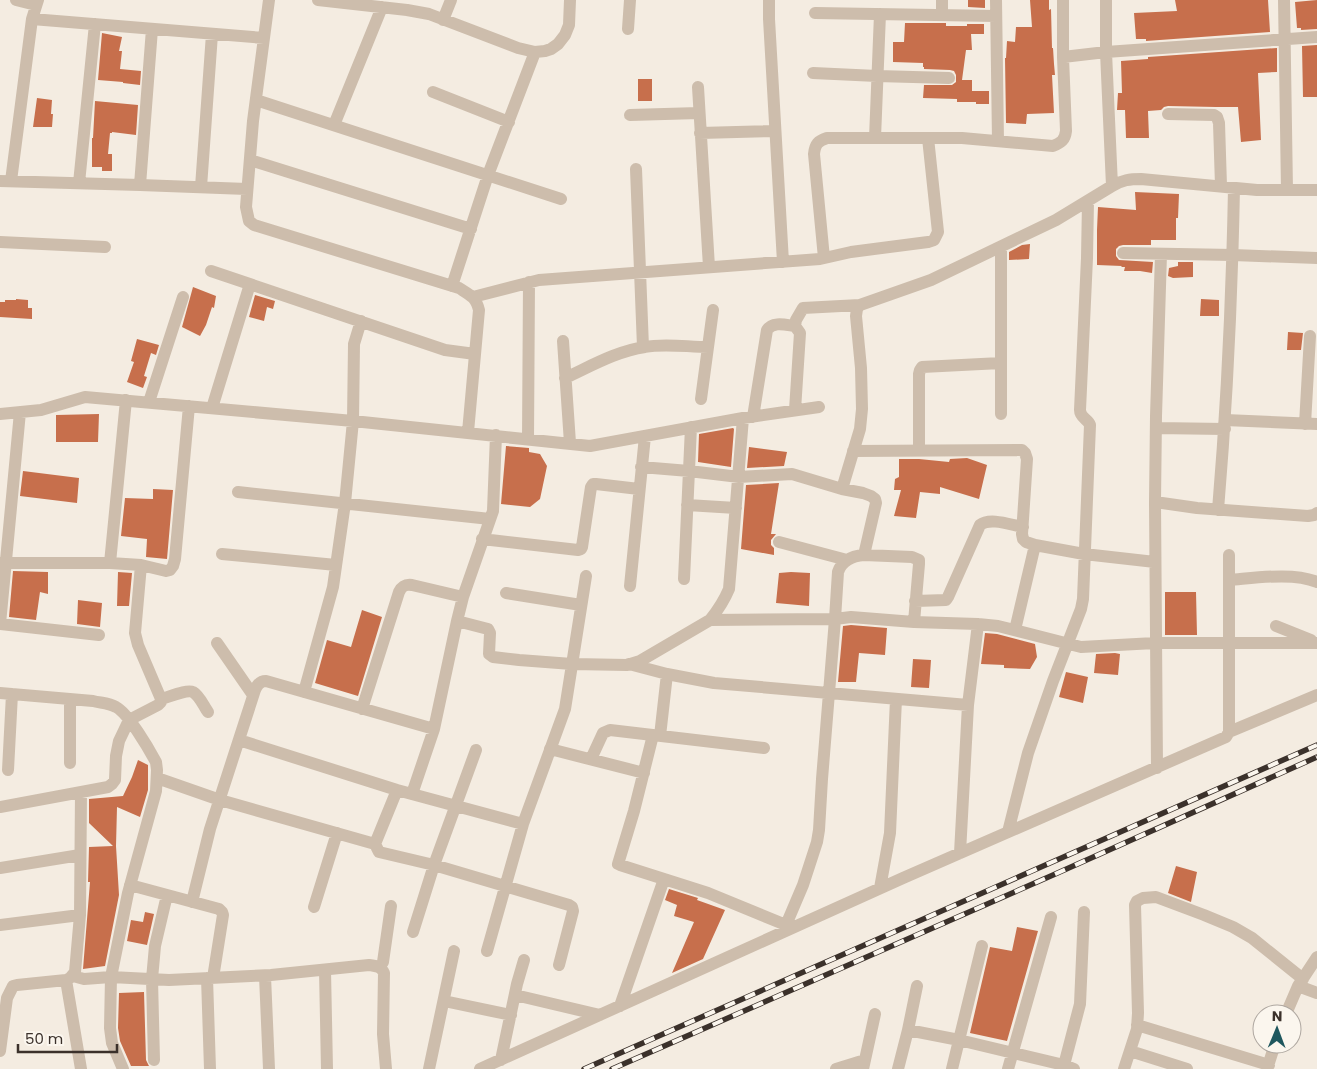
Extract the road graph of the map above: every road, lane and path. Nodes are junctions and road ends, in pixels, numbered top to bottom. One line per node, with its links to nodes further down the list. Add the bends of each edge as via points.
1 (16, 0): 13 (street)
2 (269, 0): 26 (street)
3 (318, 0): 14 (street)
4 (451, 0): 20 (street)
5 (570, 0): 28 (street, via 569,25 565,35 551,49)
6 (630, 0): 23 (street)
7 (769, 0): 42 (street)
8 (942, 0): 17 (street)
9 (996, 0): 18 (street)
10 (1063, 0): 30 (street)
11 (1106, 0): 29 (street)
12 (1284, 0): 27 (street)
13 (37, 3): 19 (street)
14 (382, 7): 20 (street, via 429,14); 41 (street)
15 (814, 13): 16 (street)
16 (880, 14): 17 (street); 32 (street)
17 (942, 15): 18 (street)
18 (996, 16): 46 (street)
19 (32, 19): 21 (street); 50 (street)
20 (444, 20): 28 (street)
21 (95, 24): 22 (street); 51 (street)
22 (152, 29): 24 (street); 52 (street)
23 (628, 29)
24 (212, 34): 26 (street); 55 (street)
25 (1317, 37): 27 (street)
26 (264, 38): 36 (street)
27 (1286, 39): 29 (street); 58 (street)
28 (536, 52): 40 (street)
29 (1106, 52): 30 (street); 53 (street)
30 (1063, 58): 46 (street, via 1065,138 1053,146)
31 (813, 73): 32 (street)
32 (877, 76): 33 (street); 44 (street)
33 (949, 78)
34 (698, 87): 37 (street)
35 (433, 92): 40 (street)
36 (256, 100): 41 (street); 47 (street)
37 (699, 113): 39 (street); 43 (street)
38 (1168, 114): 54 (street, via 1217,117)
39 (630, 115)
40 (509, 122): 49 (street)
41 (334, 125): 49 (street)
42 (775, 131): 43 (street); 71 (street)
43 (700, 133): 72 (street)
44 (875, 138): 45 (street); 69 (street, via 827,138 820,140 815,147)
45 (928, 138): 46 (street); 69 (street, via 938,232 934,240)
46 (998, 141)
47 (250, 160): 57 (street); 62 (street)
48 (636, 169): 74 (street)
49 (488, 175): 60 (street); 62 (street)
50 (6, 181): 51 (street)
51 (79, 183): 52 (street)
52 (140, 185): 55 (street)
53 (1112, 186): 54 (street, via 1128,179); 61 (street)
54 (1221, 186): 56 (street)
55 (201, 187): 57 (street)
56 (1234, 188): 58 (street); 68 (street)
57 (247, 190): 77 (street, via 247,214 254,225)
58 (1287, 190): 59 (street)
59 (1317, 190)
60 (561, 199)
61 (1088, 201): 65 (street); 132 (street, via 1080,410 1090,425)
62 (471, 229): 77 (street)
63 (0, 242): 64 (street)
64 (105, 247)
65 (1001, 247): 80 (street, via 931,280); 89 (street)
66 (1123, 253): 67 (street)
67 (1161, 254): 68 (street); 106 (street)
68 (1233, 255): 70 (street); 104 (street)
69 (824, 258): 71 (street)
70 (1317, 258)
71 (783, 262): 72 (street)
72 (709, 267): 74 (street)
73 (211, 271): 76 (street)
74 (640, 272): 75 (street); 86 (street)
75 (529, 282): 79 (street); 110 (street)
76 (250, 284): 82 (street); 96 (street)
77 (452, 286): 79 (street)
78 (183, 296): 93 (street)
79 (473, 297): 88 (street, via 479,310)
80 (860, 305): 83 (street, via 802,308); 113 (street, via 856,316 862,409)
81 (713, 310): 87 (street)
82 (361, 321): 88 (street, via 445,350); 102 (street, via 354,344)
83 (795, 326): 97 (street, via 800,337); 101 (street, via 774,325 767,330)
84 (1310, 336): 103 (street)
85 (563, 341): 90 (street)
86 (644, 347): 87 (street); 90 (street, via 614,356)
87 (708, 347): 91 (street)
88 (475, 354): 107 (street)
89 (1001, 363): 100 (street); 112 (street, via 922,367 919,374)
90 (565, 378): 111 (street)
91 (701, 399)
92 (126, 400): 93 (street); 98 (street, via 84,397 41,410); 137 (street)
93 (149, 402): 94 (street)
94 (189, 406): 96 (street); 139 (street, via 173,566 166,571)
95 (819, 407): 97 (street)
96 (212, 408): 102 (street)
97 (795, 410): 101 (street)
98 (20, 412): 99 (street); 138 (street)
99 (0, 414)
100 (1001, 414)
101 (748, 417): 105 (street); 116 (street)
102 (353, 421): 107 (street); 121 (street)
103 (1311, 424): 104 (street)
104 (1225, 425): 106 (street); 124 (street)
105 (691, 427): 109 (street); 115 (street)
106 (1156, 428): 120 (street)
107 (468, 432): 108 (street)
108 (496, 435): 110 (street); 126 (street, via 494,504)
109 (644, 436): 111 (street, via 590,446); 114 (street)
110 (528, 439): 111 (street)
111 (570, 444)
112 (919, 450): 113 (street); 127 (street, via 1022,450 1027,459)
113 (853, 451): 118 (street)
114 (641, 467): 115 (street); 117 (street)
115 (689, 470): 116 (street); 122 (street)
116 (739, 477): 118 (street, via 792,474); 123 (street)
117 (639, 489): 128 (street, via 592,484 582,547 578,550); 145 (street)
118 (842, 489): 133 (street, via 875,499)
119 (238, 492): 121 (street)
120 (1156, 502): 124 (street); 136 (street)
121 (345, 503): 126 (street); 140 (street)
122 (687, 505): 123 (street); 142 (street)
123 (736, 508): 151 (street, via 728,589)
124 (1218, 510): 125 (street, via 1308,516)
125 (1317, 513)
126 (490, 519): 128 (street)
127 (1023, 527): 130 (street, via 1023,539); 148 (street, via 992,522 980,525 946,600)
128 (482, 539): 147 (street)
129 (779, 542): 135 (street)
130 (1035, 545): 132 (street); 157 (street)
131 (222, 554): 140 (street)
132 (1084, 554): 136 (street); 161 (street, via 1083,599)
133 (864, 555): 135 (street); 148 (street, via 912,556 918,560)
134 (1229, 555): 143 (street)
135 (847, 560): 150 (street, via 840,565 838,572)
136 (1156, 562): 162 (street)
137 (110, 563): 138 (street); 139 (street)
138 (3, 564): 154 (street)
139 (141, 565): 172 (street, via 135,633)
140 (336, 565): 167 (street)
141 (586, 576): 149 (street)
142 (684, 579)
143 (1229, 580): 144 (street, via 1292,576); 159 (street)
144 (1317, 582)
145 (630, 586)
146 (506, 593): 149 (street)
147 (463, 597): 152 (street); 176 (street, via 407,584 402,587)
148 (915, 601): 153 (street)
149 (581, 605): 164 (street)
150 (836, 619): 151 (street); 153 (street, via 851,617); 168 (street)
151 (710, 620): 165 (street, via 640,661)
152 (456, 621): 164 (street, via 488,630 489,654 493,657); 179 (street)
153 (914, 622): 155 (street)
154 (0, 624): 158 (street)
155 (978, 624): 157 (street); 175 (street)
156 (1276, 626): 163 (street)
157 (1014, 630): 161 (street)
158 (99, 635)
159 (1230, 642): 162 (street); 163 (street); 180 (street)
160 (217, 643): 171 (street)
161 (1068, 643): 162 (street, via 1081,647); 199 (street, via 1028,754)
162 (1156, 643): 188 (street)
163 (1317, 643)
164 (572, 664): 165 (street); 184 (street, via 565,709)
165 (629, 664): 166 (street)
166 (667, 674): 168 (street, via 714,683); 181 (street)
167 (304, 692): 171 (street, via 263,681); 176 (street)
168 (828, 693): 173 (street); 218 (street, via 817,842)
169 (6, 694): 174 (street); 189 (street)
170 (1317, 695): 180 (street)
171 (253, 696): 182 (street)
172 (161, 699): 177 (street, via 192,692); 178 (street, via 158,705)
173 (896, 699): 175 (street); 209 (street, via 890,833)
174 (70, 700): 178 (street, via 108,704 118,708); 187 (street)
175 (968, 705): 202 (street)
176 (362, 709): 179 (street)
177 (208, 712)
178 (129, 720): 191 (street, via 156,762); 193 (street, via 119,741 115,780 108,787)
179 (434, 729): 194 (street)
180 (1229, 732): 188 (street, via 1219,740)
181 (656, 735): 183 (street); 186 (street, via 607,730); 190 (street)
182 (239, 740): 192 (street); 195 (street)
183 (764, 748)
184 (550, 749): 186 (street); 198 (street)
185 (476, 750): 197 (street)
186 (591, 759): 190 (street)
187 (70, 763)
188 (1157, 768): 199 (street)
189 (8, 770)
190 (644, 773): 206 (street, via 618,864)
191 (157, 778): 195 (street); 207 (street)
192 (397, 790): 194 (street); 201 (street)
193 (80, 792): 196 (street); 203 (street)
194 (412, 794): 197 (street)
195 (220, 800): 200 (street); 211 (street)
196 (0, 806)
197 (455, 806): 198 (street); 204 (street)
198 (523, 824): 208 (street)
199 (1008, 832): 202 (street)
200 (337, 833): 201 (street); 212 (street)
201 (375, 844): 204 (street, via 379,852)
202 (960, 853): 209 (street)
203 (80, 855): 205 (street); 215 (street)
204 (434, 865): 208 (street); 219 (street)
205 (0, 868)
206 (664, 879): 218 (street, via 708,893); 239 (street)
207 (130, 885): 210 (street); 230 (street)
208 (506, 886): 222 (street); 225 (street, via 572,907 574,911)
209 (880, 888): 218 (street)
210 (167, 895): 211 (street); 232 (street, via 155,946)
211 (192, 902): 231 (street, via 219,909 223,915)
212 (314, 906)
213 (391, 906): 226 (street)
214 (1084, 912): 254 (street, via 1080,1004)
215 (80, 915): 217 (street); 229 (street, via 75,972)
216 (1051, 916): 248 (street)
217 (0, 925)
218 (784, 929): 239 (street)
219 (413, 932)
220 (982, 946): 245 (street)
221 (454, 951): 237 (street)
222 (487, 951)
223 (1317, 958): 233 (street)
224 (524, 960): 236 (street)
225 (559, 965)
226 (380, 968): 227 (street, via 369,965); 260 (street, via 384,973)
227 (325, 970): 228 (street); 259 (street)
228 (265, 976): 231 (street); 258 (street)
229 (69, 978): 230 (street); 246 (street, via 13,986 7,998); 255 (street)
230 (111, 978): 232 (street); 256 (street, via 110,1028 112,1043)
231 (210, 978): 232 (street); 257 (street)
232 (152, 979): 250 (street)
233 (1300, 982): 235 (street); 238 (street); 243 (street, via 1252,938 1233,927 1156,897 1143,898 1135,905)
234 (917, 986): 244 (street)
235 (1317, 993)
236 (515, 995): 241 (street); 242 (street)
237 (444, 1002): 241 (street); 261 (street)
238 (1290, 1004)
239 (620, 1006): 242 (street)
240 (875, 1014): 252 (street)
241 (510, 1015): 251 (street)
242 (600, 1015): 251 (street)
243 (1137, 1024): 247 (street); 253 (street)
244 (908, 1030): 245 (street); 264 (street)
245 (960, 1040): 248 (street); 265 (street)
246 (0, 1051)
247 (1130, 1051): 267 (street); 268 (street)
248 (1013, 1053): 254 (street); 266 (street)
249 (1272, 1054): 253 (street)
250 (154, 1060)
251 (501, 1060): 262 (street)
252 (864, 1064): 263 (street)
253 (1268, 1067)
254 (1067, 1068)
255 (81, 1069)
256 (123, 1069)
257 (210, 1069)
258 (269, 1069)
259 (327, 1069)
260 (386, 1069)
261 (429, 1069)
262 (480, 1069)
263 (836, 1069)
264 (898, 1069)
265 (952, 1069)
266 (1008, 1069)
267 (1124, 1069)
268 (1187, 1069)

